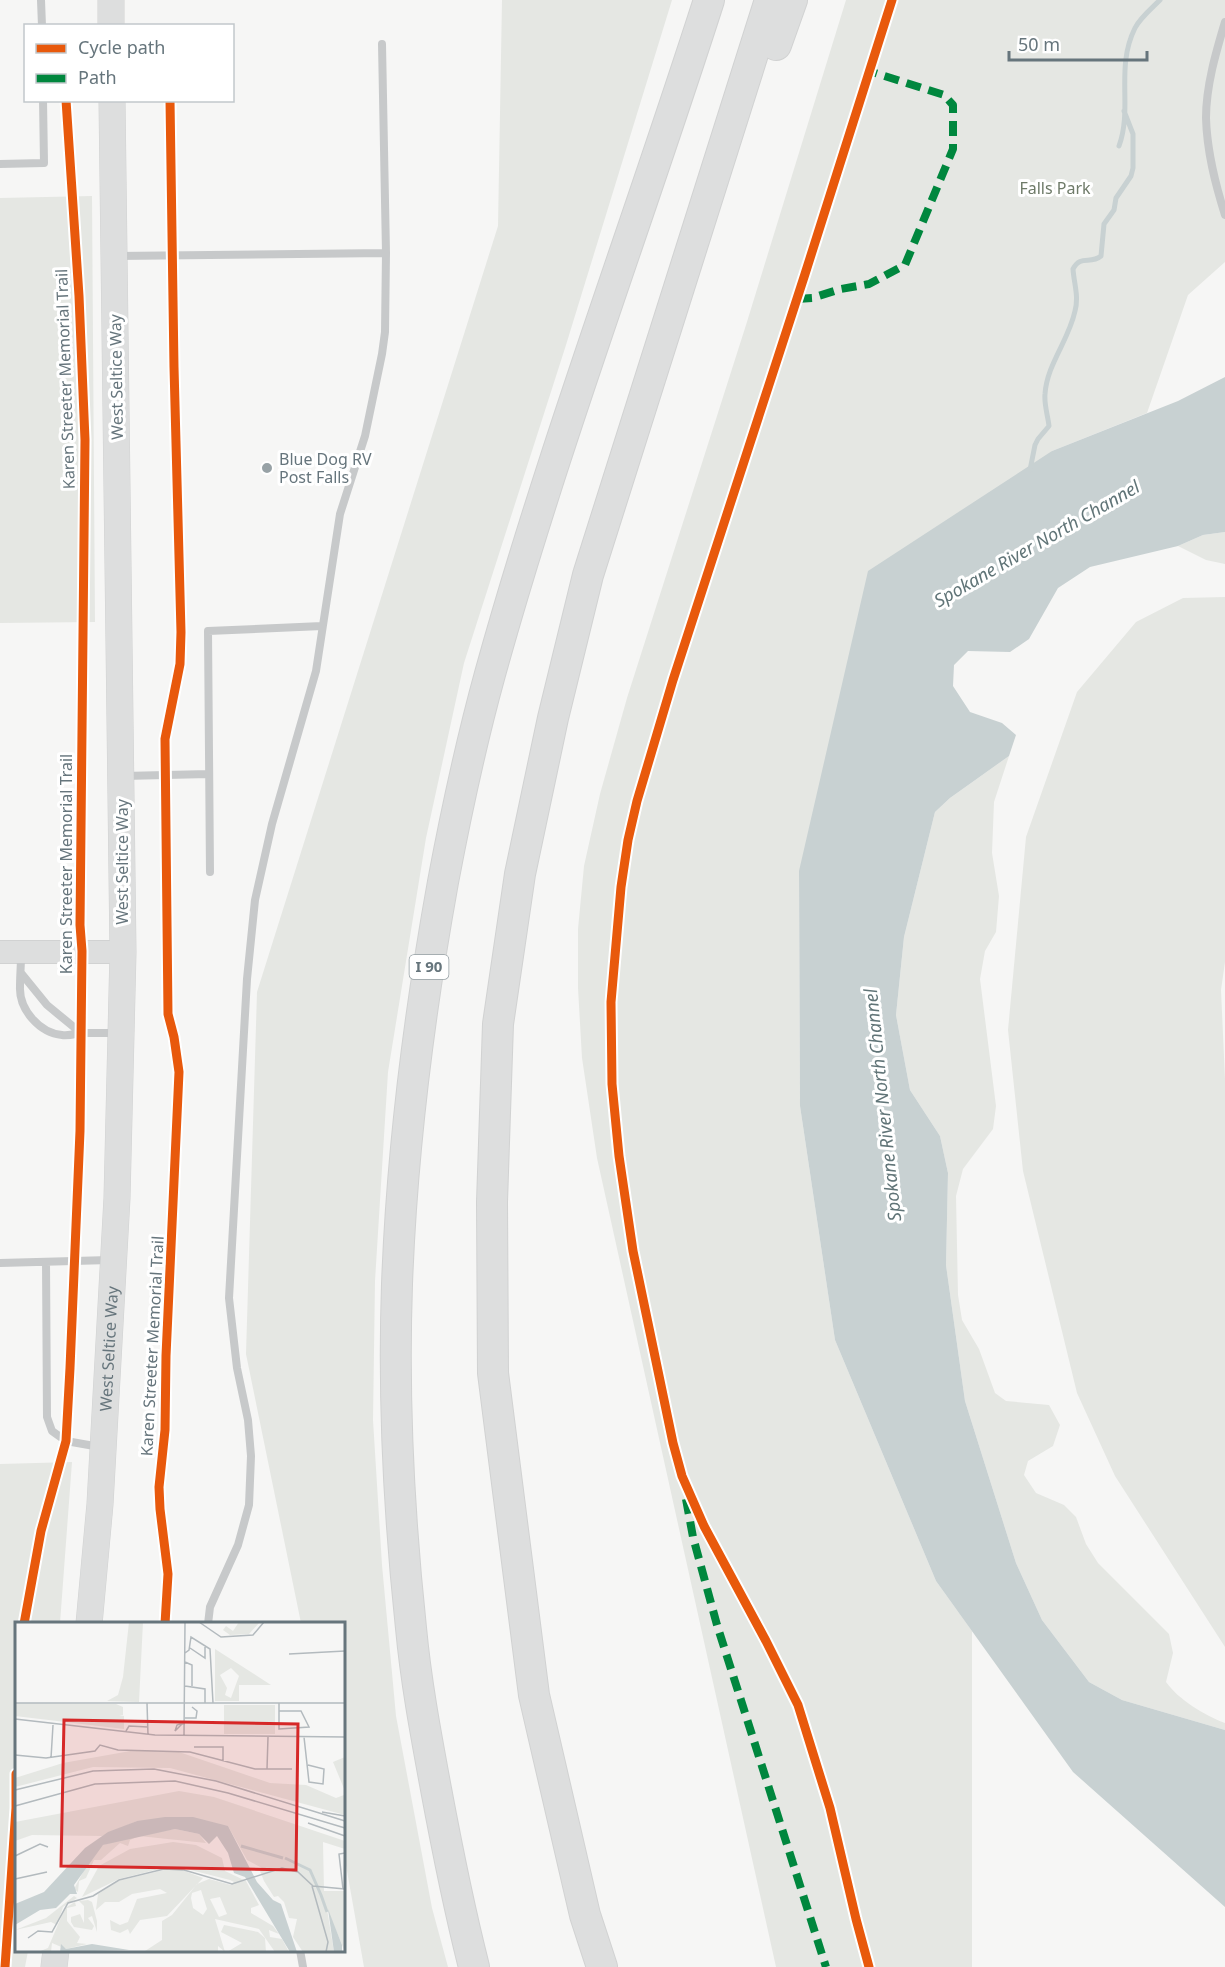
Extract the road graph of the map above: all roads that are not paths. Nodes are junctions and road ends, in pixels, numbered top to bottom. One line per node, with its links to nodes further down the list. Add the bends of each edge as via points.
1 (41, 0): 8 (lane)
2 (111, 0): 9 (main road)
3 (688, 0): 18 (highway)
4 (709, 0): 18 (highway, I 90)
5 (770, 0): 17 (highway)
6 (792, 0): 17 (highway, via 738,147)
7 (1225, 22): 14 (lane, via 1216,51 1206,116 1215,181)
8 (42, 24)
9 (111, 24)
10 (382, 44): 15 (lane)
11 (43, 102): 13 (lane, via 44,163)
12 (112, 102): 16 (main road, West Seltice Way)
13 (0, 164)
14 (1225, 215)
15 (386, 253): 16 (lane); 19 (lane, via 382,354 365,436 340,514)
16 (114, 256): 21 (main road, West Seltice Way)
17 (680, 285): 38 (highway, via 588,575 520,874 498,1024 492,1202 493,1373 534,1695 585,1915)
18 (538, 508): 37 (highway, I 90, via 488,679 433,937 409,1112 397,1287 398,1459 411,1629 430,1759)
19 (322, 626): 20 (lane, via 208,631); 32 (lane, via 316,670 272,824 255,900 229,1298 248,1420 249,1505 238,1545 210,1607)
20 (209, 774): 21 (lane); 22 (lane)
21 (121, 776): 23 (main road, West Seltice Way)
22 (210, 872)
23 (123, 952): 24 (street); 26 (main road, West Seltice Way)
24 (14, 959): 25 (lane, via 47,1005); 25 (lane, via 24,1006 32,1020 50,1032)
25 (81, 1033): 26 (lane)
26 (120, 1033): 27 (main road, West Seltice Way)
27 (113, 1260): 28 (lane); 30 (main road, West Seltice Way)
28 (46, 1262): 29 (lane); 30 (lane, via 47,1417 52,1431 66,1441)
29 (0, 1263)
30 (103, 1448): 31 (main road, West Seltice Way)
31 (89, 1622)
32 (208, 1622)
33 (56, 1952): 35 (main road)
34 (300, 1952): 36 (lane)
35 (54, 1967)
36 (303, 1967)
37 (474, 1967)
38 (602, 1967)

